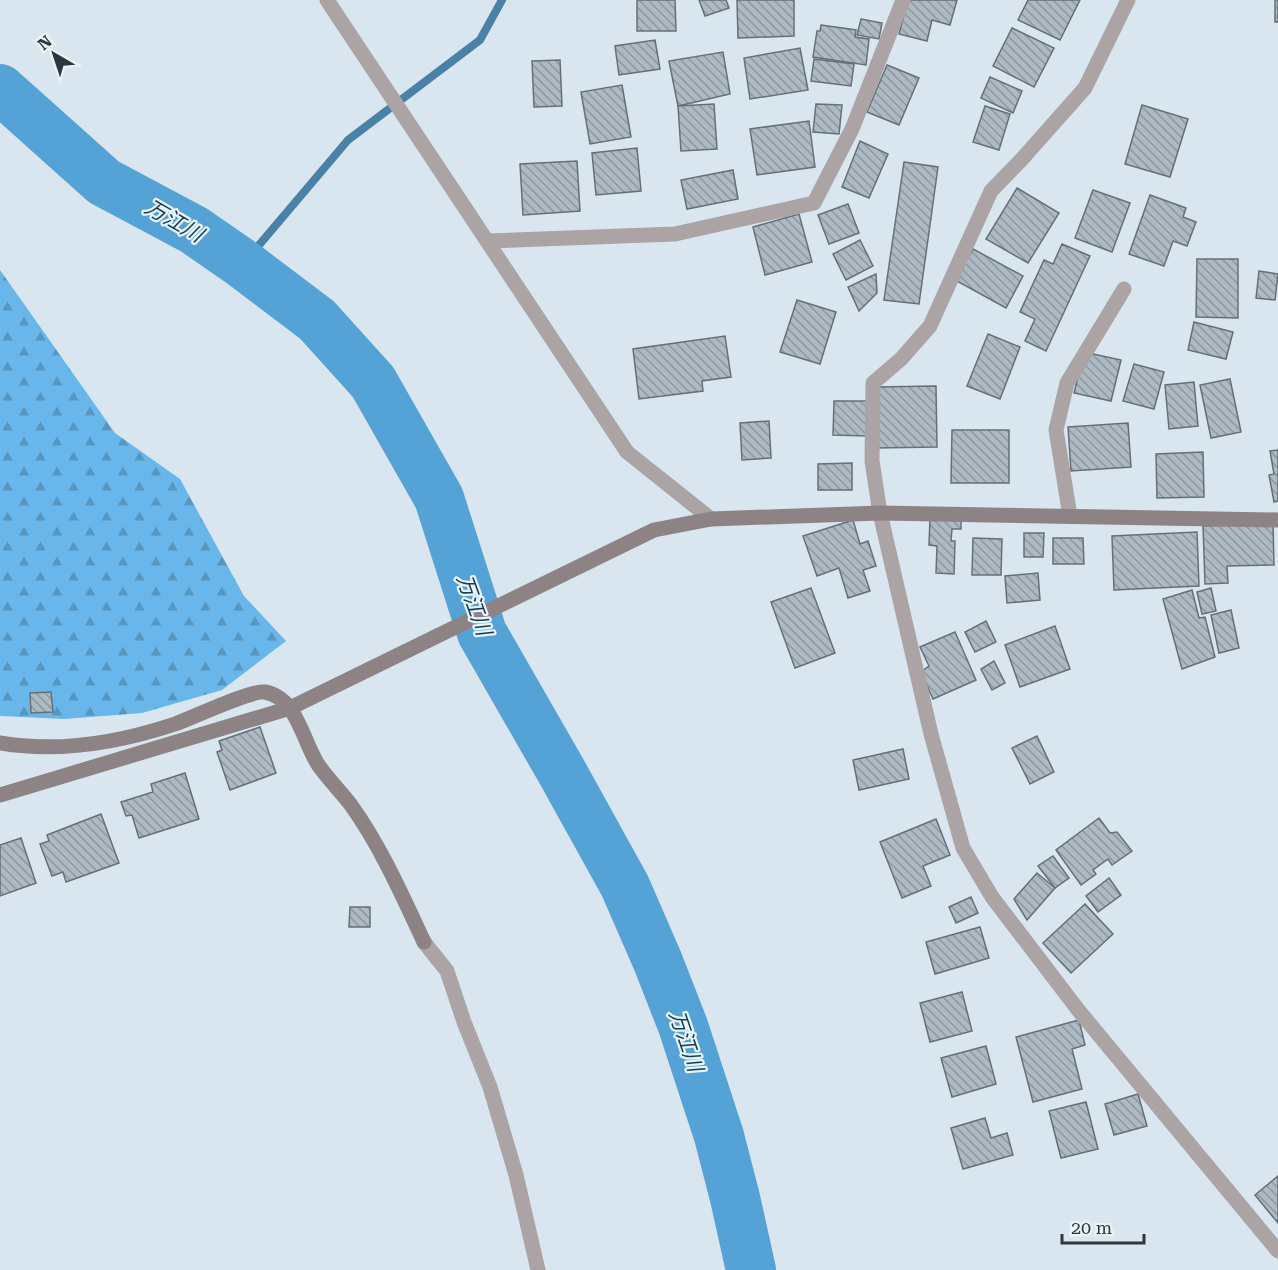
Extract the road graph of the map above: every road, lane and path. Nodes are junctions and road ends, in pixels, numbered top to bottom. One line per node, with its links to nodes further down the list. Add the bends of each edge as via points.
1 (327, 0): 4 (street)
2 (903, 0): 4 (street, via 852,129 814,203 675,234)
3 (1128, 0): 6 (street, via 1085,88 991,191 930,326 873,383 872,461)
4 (487, 241): 8 (street, via 627,452)
5 (1124, 289): 7 (street, via 1067,383 1056,430)
6 (880, 513): 7 (street); 8 (street); 13 (street, via 931,734 963,848 992,897 1079,1011)
7 (1070, 516): 9 (street)
8 (711, 519): 10 (street, via 654,530)
9 (1278, 520)
10 (290, 708): 11 (street, via 263,692 118,741 62,747); 12 (street); 14 (street, via 318,765 351,806 386,863 424,942 447,971 490,1088)
11 (0, 743)
12 (0, 795)
13 (1278, 1251)
14 (538, 1270)

